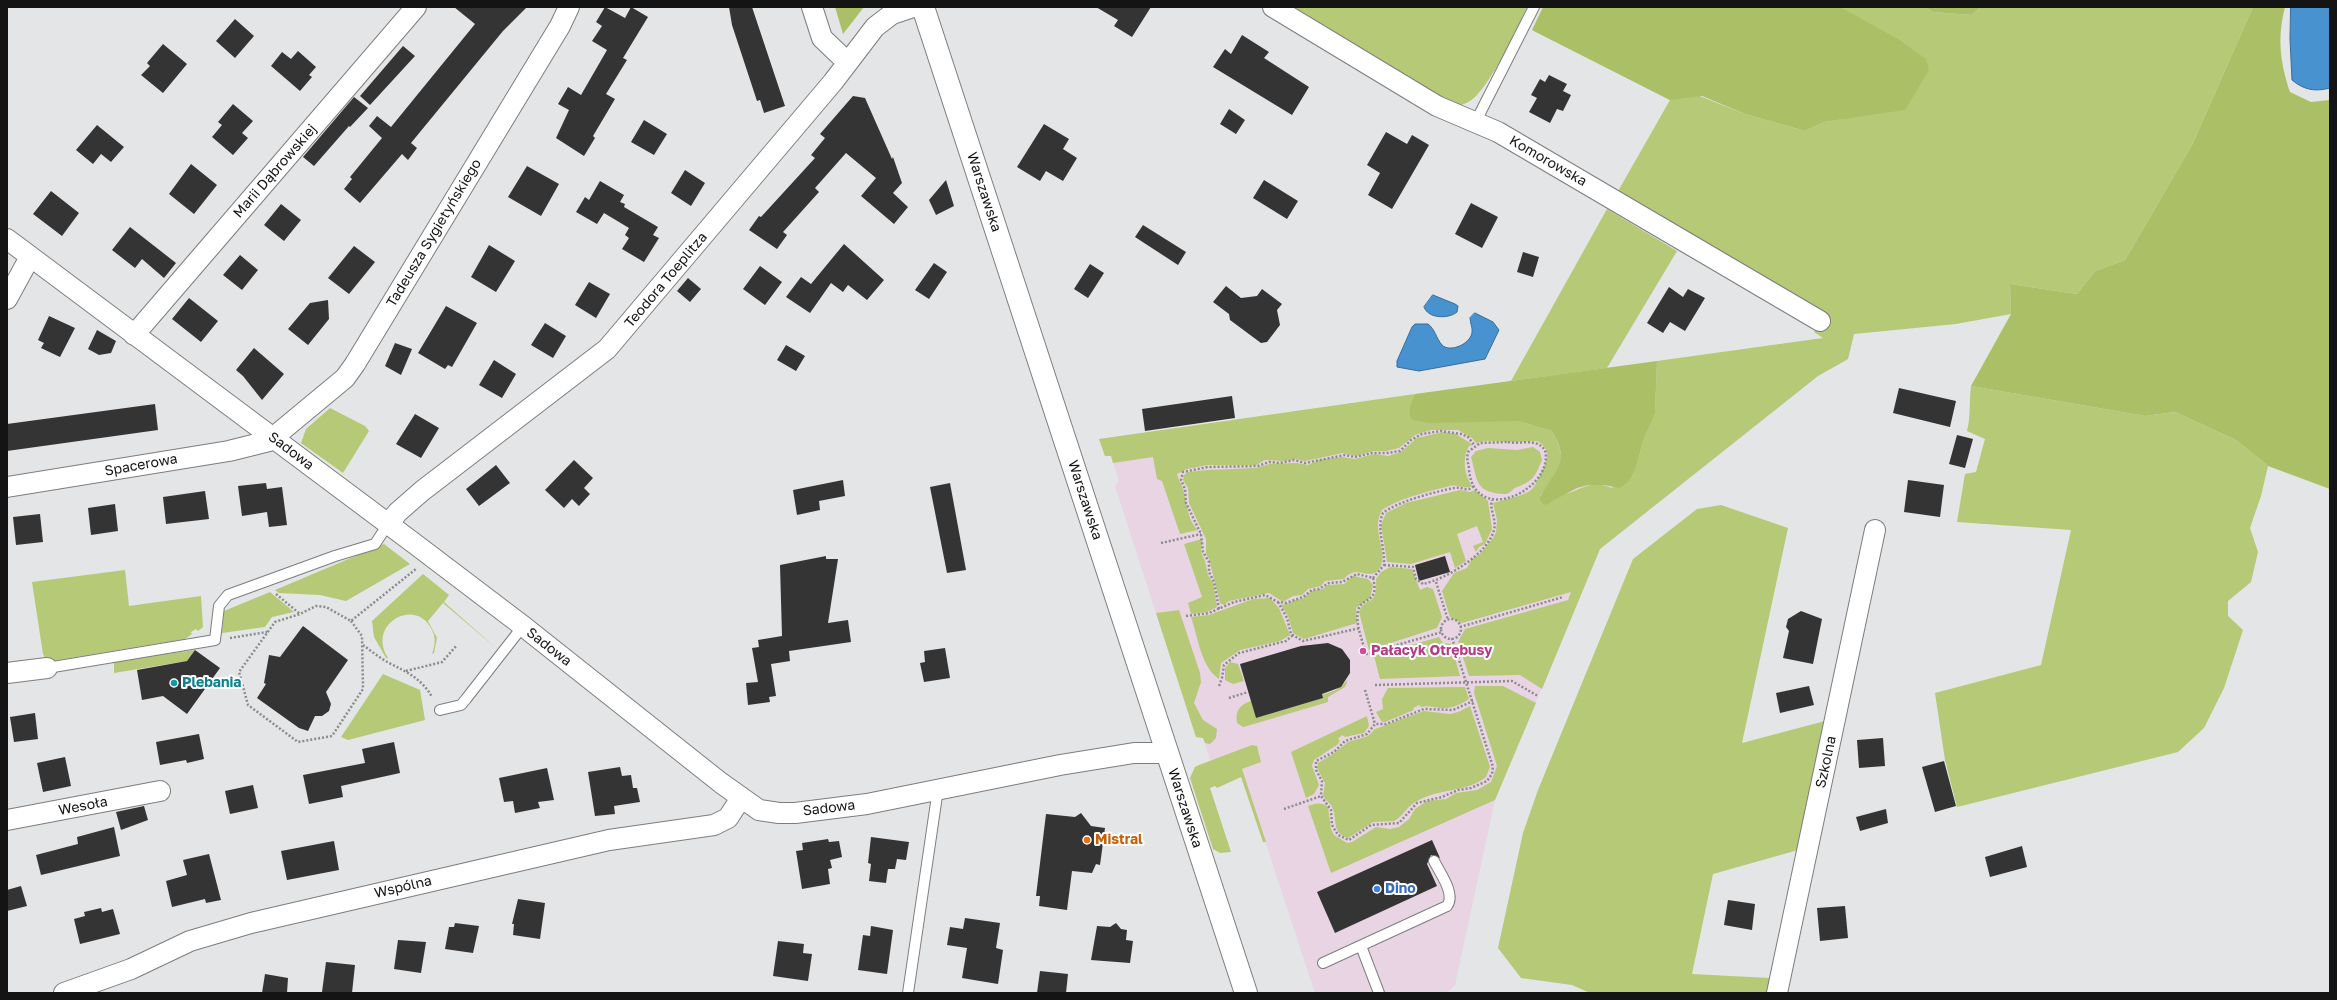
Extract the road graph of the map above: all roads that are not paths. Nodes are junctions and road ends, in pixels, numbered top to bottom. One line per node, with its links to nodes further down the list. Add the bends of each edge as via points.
1 (416, 7): 14 (street, Marii Dąbrowskiej)
2 (569, 7): 15 (street, Tadeusza Sygietyńskiego, via 560,26 355,364 345,378)
3 (812, 7): 8 (street, via 822,38)
4 (912, 7): 8 (street, Teodora Toeplitza, via 892,14 880,22)
5 (923, 7): 23 (main road, Warszawska)
6 (1273, 7): 9 (street, Komorowska, via 1437,106)
7 (1534, 7): 9 (lane)
8 (847, 62): 17 (street, Teodora Toeplitza, via 608,349 422,491)
9 (1476, 121): 13 (street, Komorowska)
10 (7, 239): 11 (street, Sadowa)
11 (30, 257): 12 (street); 14 (street, Sadowa)
12 (7, 299)
13 (1820, 321)
14 (134, 335): 15 (street, Sadowa)
15 (275, 438): 16 (street, Spacerowa, via 229,451); 17 (street, Sadowa)
16 (7, 487)
17 (388, 524): 19 (street, Sadowa); 20 (lane, via 375,544 232,592 224,599 217,612 215,640)
18 (1875, 530): 35 (street, Szkolna)
19 (523, 626): 22 (lane, via 466,699 461,704); 26 (street, Sadowa)
20 (47, 668): 21 (street)
21 (7, 673)
22 (440, 710)
23 (1167, 753): 24 (street, Sadowa, via 1134,753); 33 (main road, Warszawska)
24 (938, 789): 26 (street, Sadowa, via 867,804 785,813 759,810); 32 (lane)
25 (160, 791): 27 (street, Wesoła)
26 (741, 798): 31 (street, Wspólna, via 728,818 714,825 609,840 251,923 190,941 131,969)
27 (7, 820)
28 (1434, 861): 29 (lane, via 1449,893 1447,906)
29 (1361, 946): 30 (lane); 34 (lane)
30 (1323, 963)
31 (64, 993)
32 (908, 993)
33 (1246, 993)
34 (1379, 993)
35 (1777, 993)

